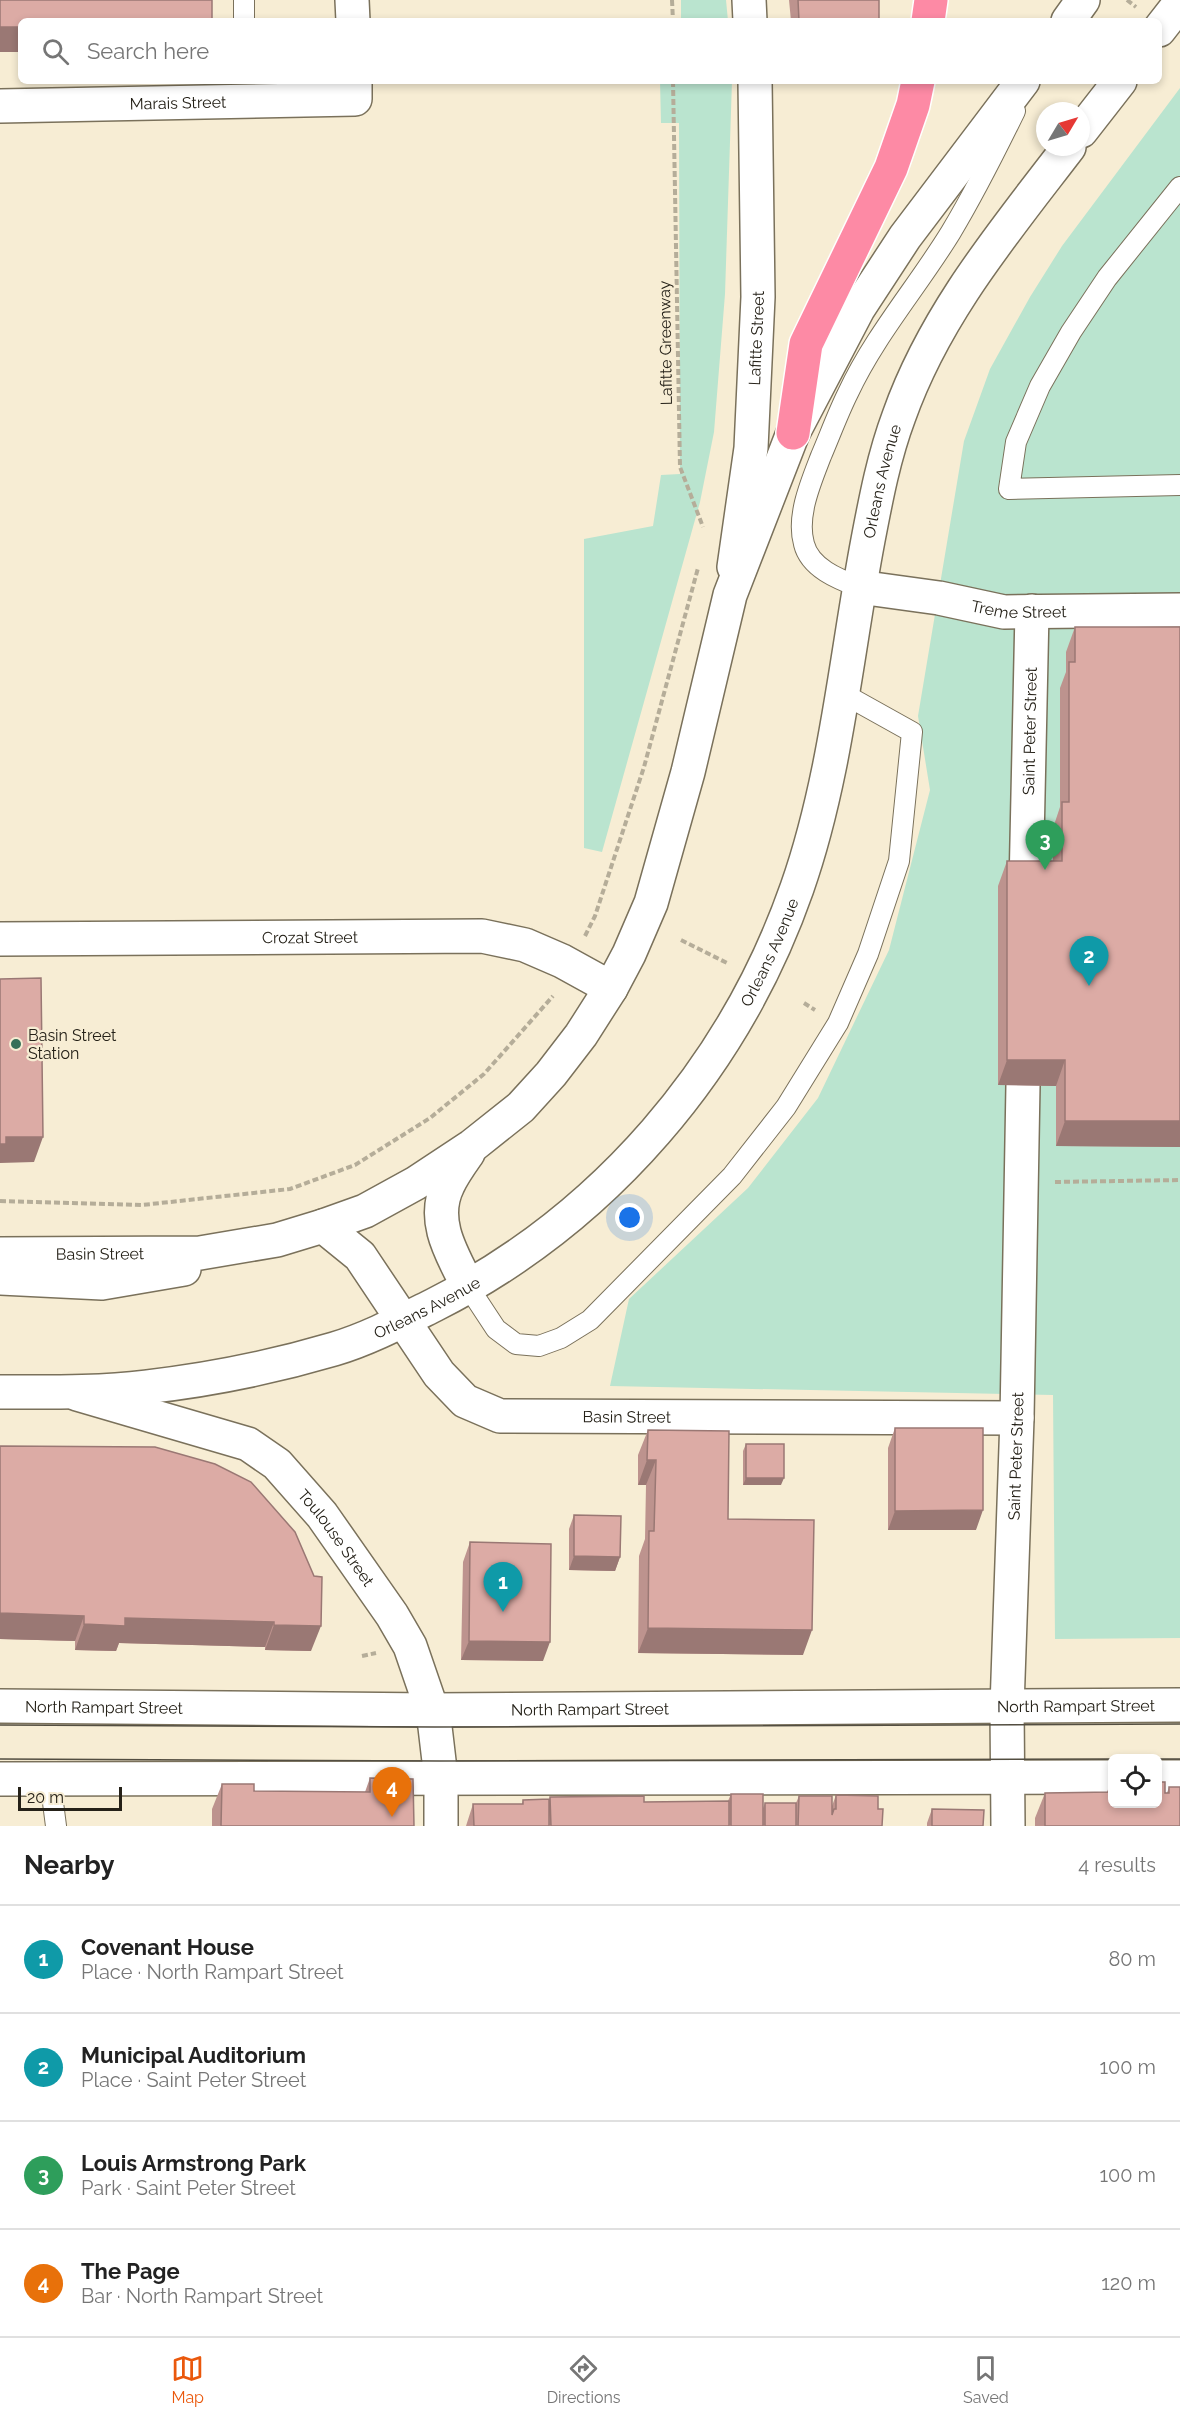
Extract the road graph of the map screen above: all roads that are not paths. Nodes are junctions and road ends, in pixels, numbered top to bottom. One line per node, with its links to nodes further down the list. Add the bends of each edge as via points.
1 (244, 0): 7 (lane)
2 (352, 0): 8 (street)
3 (749, 0): 9 (street)
4 (931, 0): 10 (highway)
5 (1083, 0): 11 (street)
6 (1180, 1): 12 (street)
7 (244, 18)
8 (353, 18)
9 (750, 18)
10 (928, 18)
11 (1070, 18)
12 (1162, 26)
13 (755, 84): 27 (street, Lafitte Street, via 758,297 751,448)
14 (917, 84): 24 (highway, via 891,168 806,344)
15 (1021, 84): 24 (street, via 899,246 858,309)
16 (1028, 84): 26 (lane, via 976,188 848,392 812,478 802,518 804,545 818,565 834,578)
17 (1118, 84): 21 (street)
18 (355, 90): 19 (street, Marais Street)
19 (243, 91): 20 (street, Marais Street)
20 (0, 106)
21 (1090, 119)
22 (1062, 156): 26 (street, Orleans Avenue, via 965,284 925,352 898,417 879,484)
23 (1180, 187): 25 (lane, via 1107,278 1040,386 1016,442 1009,489)
24 (793, 433): 27 (street)
25 (1180, 485)
26 (859, 587): 29 (street, Treme Street, via 1004,612); 30 (street, Orleans Avenue)
27 (730, 595): 33 (street, via 688,772 651,903)
28 (1179, 604): 29 (street, Treme Street)
29 (1032, 611): 31 (street, Saint Peter Street)
30 (842, 693): 40 (street, Orleans Avenue, via 817,820 797,888 773,950 726,1036 694,1086 611,1181 554,1231); 40 (lane, via 912,732 899,861 868,954 838,1023 792,1097 732,1176 590,1320 561,1338 539,1346 516,1344 495,1329)
31 (1026, 886)
32 (0, 939): 33 (street, Crozat Street, via 482,936 525,945)
33 (611, 988): 35 (street, via 551,1074 521,1107)
34 (1023, 1086): 45 (street, Saint Peter Street)
35 (472, 1146): 36 (street, via 416,1184 365,1211); 40 (street, via 446,1187 441,1213 443,1233)
36 (323, 1226): 37 (street); 41 (street, Basin Street, via 360,1256)
37 (235, 1247): 38 (street, Basin Street, via 200,1253); 39 (street, via 181,1270 102,1283)
38 (0, 1254)
39 (0, 1278)
40 (469, 1288): 41 (street, Orleans Avenue)
41 (404, 1321): 44 (street, Orleans Avenue, via 338,1348 273,1365 144,1387); 45 (street, Basin Street, via 439,1374 465,1401 500,1416)
42 (0, 1378): 44 (street)
43 (0, 1392): 44 (street)
44 (69, 1392): 49 (street, Toulouse Street, via 248,1444 277,1464 322,1515 392,1615 410,1646)
45 (1017, 1418): 48 (street, Saint Peter Street)
46 (1180, 1705): 48 (street, North Rampart Street)
47 (0, 1706): 49 (street, North Rampart Street)
48 (1007, 1707): 49 (street, North Rampart Street); 50 (street, Saint Peter Street)
49 (432, 1710): 54 (street, Toulouse Street)
50 (1008, 1777): 51 (street); 54 (street); 59 (street, Saint Peter Street)
51 (1108, 1777)
52 (1162, 1777): 53 (street)
53 (1180, 1777)
54 (441, 1778): 56 (street); 58 (street, Toulouse Street)
55 (0, 1779): 56 (street)
56 (50, 1779): 57 (lane)
57 (56, 1826)
58 (441, 1826)
59 (1008, 1826)

